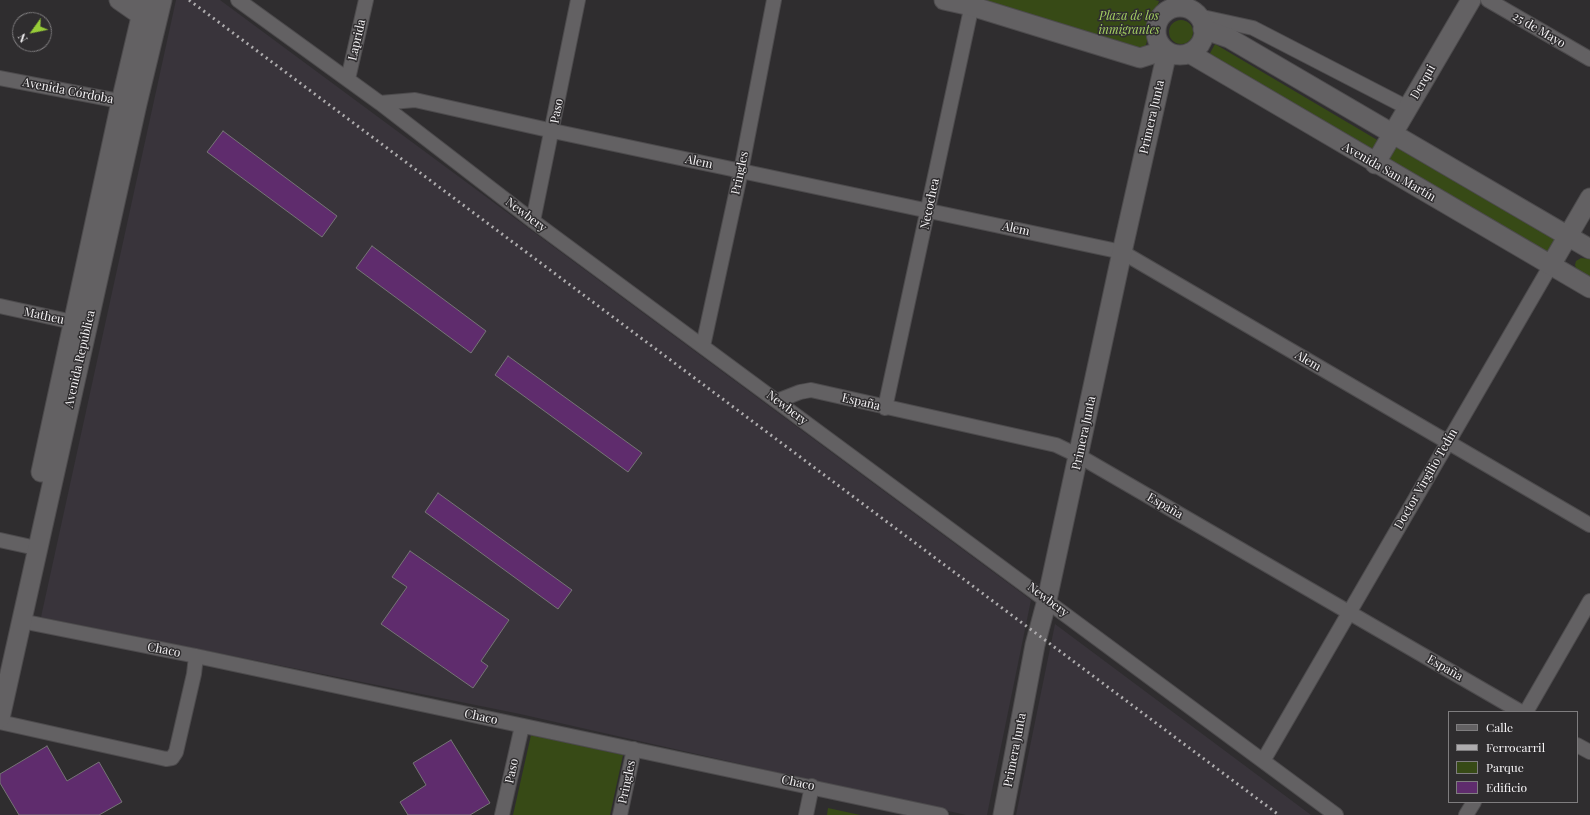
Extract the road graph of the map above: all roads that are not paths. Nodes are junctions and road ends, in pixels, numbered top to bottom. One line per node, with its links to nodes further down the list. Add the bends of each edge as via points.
1 (119, 0): 11 (main road)
2 (162, 0): 18 (main road, Avenida República)
3 (238, 0): 17 (street, Newbery)
4 (366, 0): 17 (street, Laprida)
5 (578, 0): 21 (street, Paso)
6 (774, 0): 24 (street, Pringles)
7 (944, 0): 10 (main road)
8 (1471, 0): 20 (main road, Derqui)
9 (1488, 0): 15 (street, 25 de Mayo)
10 (972, 3): 13 (main road, via 1140,58); 26 (street, Necochea)
11 (144, 8): 18 (main road, Avenida República)
12 (1183, 9): 13 (main road, via 1163,14 1156,27 1158,41); 14 (main road, via 1201,42 1198,48); 20 (street, via 1253,28); 22 (main road)
13 (1166, 51): 14 (main road, via 1180,55); 30 (main road, Primera Junta)
14 (1189, 53): 23 (main road, Avenida San Martín)
15 (1590, 59)
16 (0, 78): 18 (street, Avenida Córdoba)
17 (348, 79): 19 (street, Newbery)
18 (129, 103): 34 (main road, Avenida República)
19 (380, 103): 21 (street, Alem, via 415,100); 27 (street, Newbery)
20 (1408, 108): 22 (main road, Derqui)
21 (553, 131): 24 (street, Alem); 27 (street, Paso)
22 (1391, 135): 23 (main road, Derqui); 28 (main road)
23 (1375, 164): 31 (main road, Avenida San Martín)
24 (741, 171): 26 (street, Alem); 35 (street, Pringles)
25 (1590, 198): 28 (main road, Doctor Virgilio Tedín)
26 (928, 211): 30 (street, Alem); 37 (street, Necochea)
27 (533, 221): 35 (street, Newbery)
28 (1568, 237): 29 (main road); 31 (main road, Doctor Virgilio Tedín)
29 (1590, 250)
30 (1122, 252): 38 (street, Alem); 39 (main road, Primera Junta)
31 (1551, 266): 32 (main road, Avenida San Martín); 38 (street, Doctor Virgilio Tedín)
32 (1590, 288)
33 (0, 306): 34 (street, Matheu)
34 (81, 324): 42 (main road, Avenida República)
35 (704, 346): 36 (street, Newbery)
36 (777, 401): 37 (street, España, via 811,390); 43 (street, Newbery)
37 (885, 408): 39 (street, España, via 1056,445)
38 (1448, 442): 40 (street, Alem); 45 (street, Doctor Virgilio Tedín)
39 (1079, 456): 43 (main road, Primera Junta); 45 (street, España)
40 (1590, 525)
41 (0, 540): 42 (street)
42 (30, 547): 46 (main road, Avenida República); 48 (main road, Avenida República)
43 (1047, 600): 57 (street, Newbery); 64 (main road, Primera Junta, via 1035,645)
44 (1590, 600): 50 (street)
45 (1349, 612): 49 (street, España); 57 (street, Doctor Virgilio Tedín)
46 (21, 621): 47 (street, Chaco); 51 (main road, Avenida República)
47 (196, 656): 52 (street, via 176,752 172,758 166,759); 53 (street, Chaco)
48 (0, 664)
49 (1519, 711)
50 (1527, 711)
51 (0, 718)
52 (0, 722)
53 (522, 726): 55 (street, Chaco); 60 (street, Paso)
54 (1578, 746): 56 (street)
55 (634, 749): 58 (street, Chaco); 61 (street, Pringles)
56 (1590, 752)
57 (1263, 761): 65 (street, Newbery)
58 (812, 786): 62 (street); 63 (street, Chaco)
59 (1473, 803): 66 (street)
60 (502, 815)
61 (620, 815)
62 (806, 815)
63 (941, 815)
64 (1003, 815)
65 (1336, 815)
66 (1466, 815)

